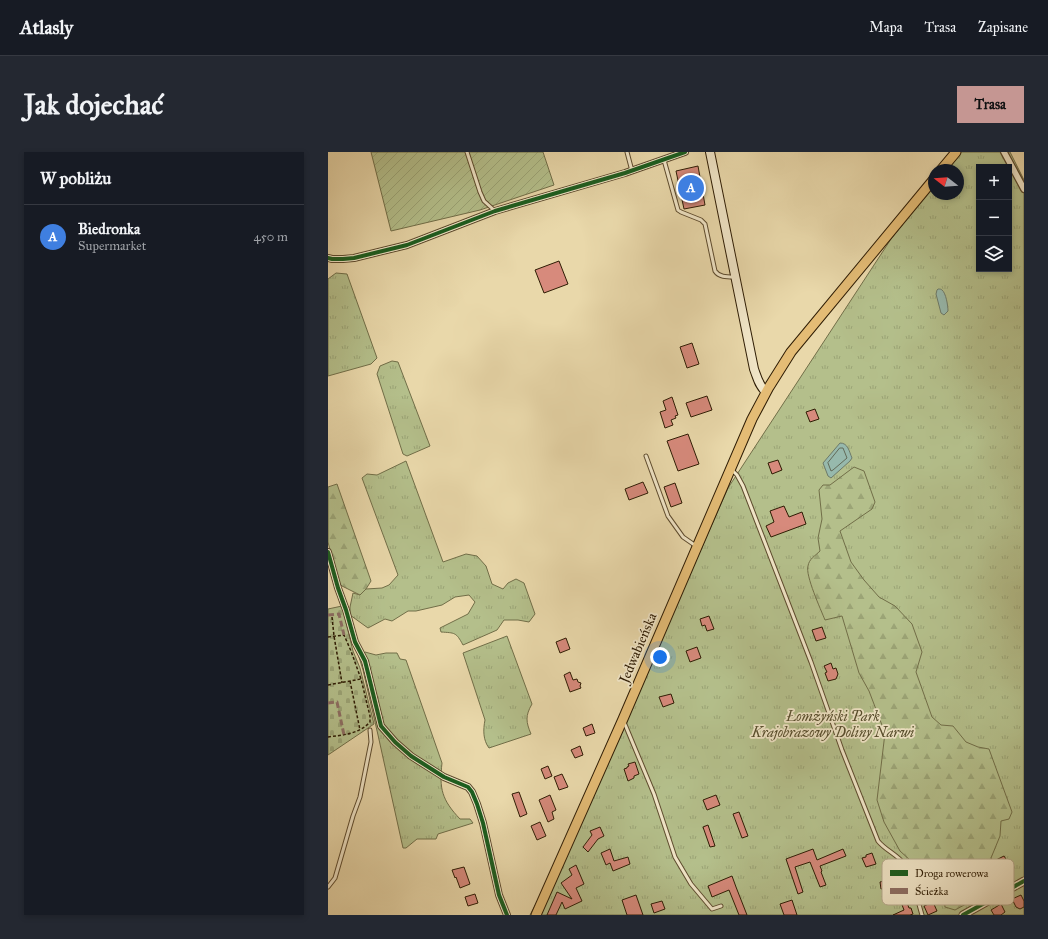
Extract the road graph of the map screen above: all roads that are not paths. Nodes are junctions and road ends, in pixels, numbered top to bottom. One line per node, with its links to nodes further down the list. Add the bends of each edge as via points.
1 (467, 152): 12 (lane, via 484,201)
2 (627, 152): 9 (lane)
3 (683, 152): 7 (street)
4 (710, 152): 14 (main road)
5 (956, 152): 8 (main road)
6 (1004, 152): 11 (street)
7 (664, 159): 9 (street); 14 (lane, via 678,210 705,224 716,273)
8 (946, 164)
9 (632, 171): 12 (street)
10 (928, 186): 15 (main road, Jedwabieńska, via 797,345)
11 (1024, 189)
12 (495, 211): 13 (street, via 407,245 343,260)
13 (328, 258)
14 (736, 277): 15 (main road, via 754,369 758,382)
15 (766, 392): 17 (main road, Jedwabieńska)
16 (646, 456): 18 (lane, via 668,516 683,537)
17 (731, 469): 18 (main road, Jedwabieńska); 22 (lane, via 743,486 878,841)
18 (697, 547): 20 (main road, Jedwabieńska)
19 (328, 552): 29 (street, via 355,642 365,661 381,726 411,756 444,777 468,786 483,823 499,895)
20 (623, 719): 28 (lane, via 654,794 675,857 690,884 712,909); 30 (main road, Jedwabieńska)
21 (370, 730): 24 (lane, via 371,742 360,797 335,878)
22 (899, 859)
23 (1024, 881): 25 (street)
24 (328, 887)
25 (1014, 887)
26 (919, 905): 31 (lane)
27 (981, 905): 32 (street)
28 (721, 906)
29 (507, 915)
30 (536, 915)
31 (922, 915)
32 (963, 915)

